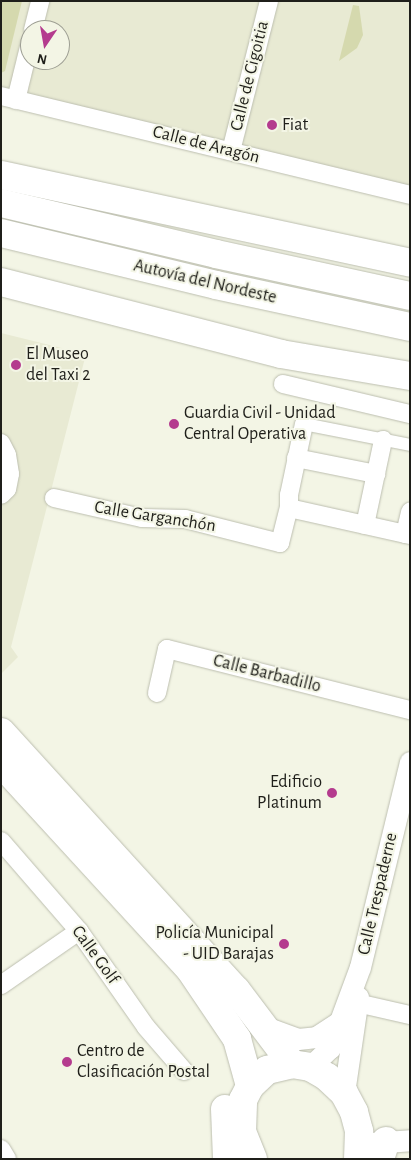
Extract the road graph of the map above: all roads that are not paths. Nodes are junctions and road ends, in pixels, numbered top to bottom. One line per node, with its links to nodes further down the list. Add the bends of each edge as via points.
1 (40, 1): 3 (street)
2 (269, 1): 6 (street, Calle de Cigoitia)
3 (35, 20)
4 (20, 69): 5 (street)
5 (9, 98): 6 (street, Calle de Aragón)
6 (231, 151): 9 (street, Calle de Aragón)
7 (1, 168): 12 (main road, via 140,199)
8 (1, 176): 13 (main road)
9 (410, 195)
10 (1, 203): 15 (main road, Autovía del Nordeste)
11 (1, 232): 16 (main road, Autovía del Nordeste, via 216,286)
12 (410, 244)
13 (410, 263)
14 (1, 282): 17 (main road, via 281,354)
15 (410, 296)
16 (410, 327)
17 (410, 376)
18 (283, 384): 19 (street)
19 (410, 414)
20 (304, 424): 21 (street, Calle Garganchón); 24 (street, Calle Garganchón)
21 (383, 440): 23 (street, Calle Garganchón); 25 (street)
22 (1, 443): 26 (street, via 8,455 10,474 7,489)
23 (410, 445)
24 (296, 458): 25 (street); 28 (street, Calle Garganchón)
25 (376, 474): 30 (street)
26 (1, 495)
27 (54, 498): 28 (street, Calle Garganchón, via 142,518 185,519 280,542)
28 (289, 508): 30 (street)
29 (410, 512): 31 (street)
30 (365, 525): 31 (street)
31 (407, 535)
32 (157, 693): 33 (street, Calle Barbadillo, via 168,649)
33 (410, 710)
34 (1, 717): 38 (street)
35 (1, 732): 38 (main road)
36 (410, 762): 39 (street, Calle Trespaderne)
37 (1, 763): 43 (main road)
38 (37, 770): 48 (main road, via 236,990)
39 (404, 812): 42 (street, Calle Trespaderne)
40 (1, 841): 41 (street, Calle Golf)
41 (79, 931): 44 (street); 50 (street, Calle Golf, via 146,1027)
42 (360, 967): 45 (street, Calle Trespaderne); 47 (street, Calle Trespaderne)
43 (188, 968): 51 (main road, via 237,1039); 55 (main road, via 232,1058 233,1073 225,1107)
44 (1, 985)
45 (357, 1003): 46 (street); 52 (street, Calle Trespaderne)
46 (410, 1015)
47 (339, 1022): 48 (street, via 316,1037 298,1039); 49 (street, Calle Trespaderne, via 330,1048)
48 (260, 1025): 49 (main road)
49 (301, 1066): 51 (main road, via 267,1070); 52 (main road)
50 (184, 1071)
51 (250, 1086): 55 (main road, via 243,1100)
52 (344, 1093): 53 (main road)
53 (379, 1148)
54 (1, 1150): 56 (street)
55 (238, 1156)
56 (7, 1159)

